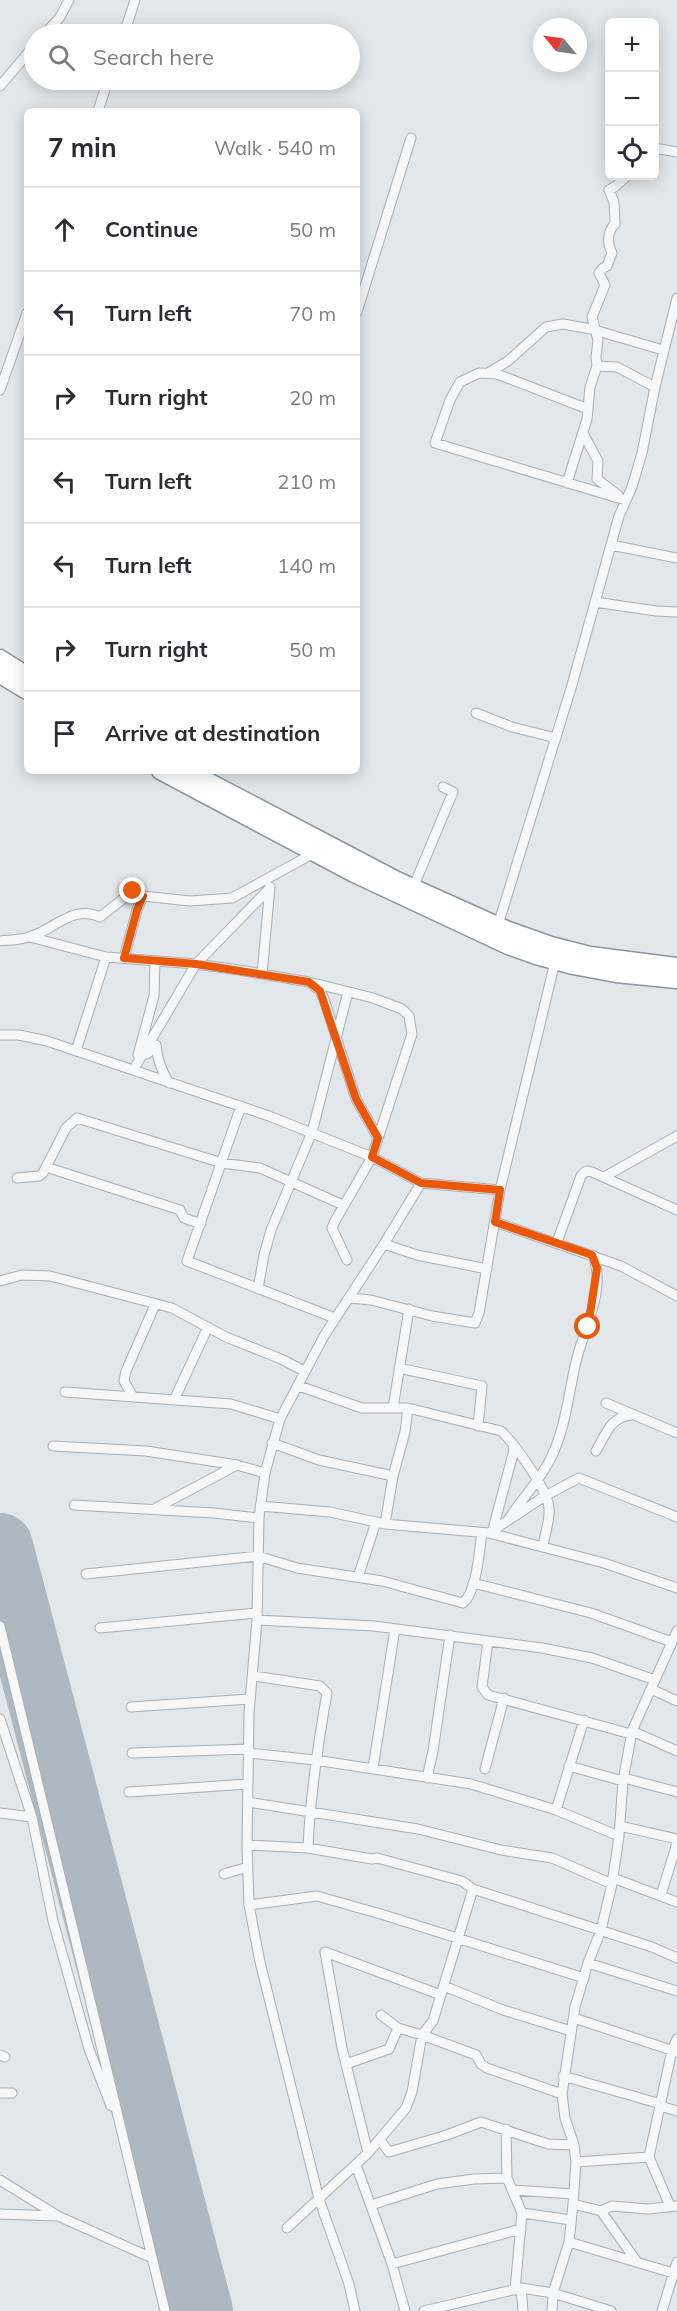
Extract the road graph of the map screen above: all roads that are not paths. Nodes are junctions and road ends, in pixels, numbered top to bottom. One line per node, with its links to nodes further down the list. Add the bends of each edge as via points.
1 (69, 0): 3 (street)
2 (135, 0): 4 (street)
3 (54, 24)
4 (127, 24)
5 (24, 58): 6 (street)
6 (0, 86)
7 (105, 90): 8 (street)
8 (99, 108)
9 (411, 138): 14 (street)
10 (659, 149): 11 (street)
11 (677, 152)
12 (623, 180): 16 (street, via 609,190 615,224 608,243 612,253 599,273 605,285 592,317)
13 (677, 298): 17 (street)
14 (360, 302)
15 (24, 322): 21 (street)
16 (596, 331): 17 (street); 18 (street); 19 (street, via 563,324 546,327)
17 (663, 350): 20 (street)
18 (597, 366): 20 (street, via 617,367); 22 (street)
19 (488, 373): 22 (street); 24 (street, via 460,382 435,443)
20 (655, 387): 25 (street, via 642,453)
21 (0, 390)
22 (588, 409): 23 (street)
23 (583, 433): 24 (street); 25 (street, via 598,461 597,479)
24 (567, 483): 25 (street)
25 (625, 500): 26 (street)
26 (611, 545): 27 (street); 28 (street)
27 (677, 558)
28 (595, 602): 29 (street); 35 (street)
29 (677, 612)
30 (0, 658): 31 (highway)
31 (24, 673)
32 (0, 675): 33 (highway)
33 (24, 690)
34 (476, 713): 35 (street)
35 (556, 738): 44 (street)
36 (166, 774): 39 (highway)
37 (195, 774): 42 (highway)
38 (443, 787): 42 (street, via 453,792)
39 (314, 853): 40 (street); 50 (highway, via 466,928)
40 (271, 878): 41 (street); 43 (street, via 232,898 218,900)
41 (270, 888): 51 (street); 53 (street)
42 (413, 888): 44 (highway)
43 (143, 896): 45 (street, via 133,891 100,917 79,913); 48 (street)
44 (498, 926): 52 (highway, via 590,955)
45 (30, 937): 46 (street); 47 (street)
46 (0, 941)
47 (106, 957): 48 (street); 59 (street)
48 (124, 958): 49 (street)
49 (155, 961): 51 (street); 60 (street, via 154,996)
50 (555, 962): 54 (highway); 73 (street)
51 (196, 964): 53 (street); 60 (street)
52 (677, 966)
53 (262, 974): 55 (street)
54 (677, 980)
55 (309, 982): 56 (street); 58 (street, via 320,991)
56 (348, 992): 58 (street); 65 (street, via 402,1009 412,1026)
57 (0, 1035): 59 (street, via 19,1035)
58 (336, 1040): 63 (street); 65 (street, via 356,1099)
59 (76, 1051): 60 (street)
60 (134, 1069): 61 (street); 61 (street, via 156,1045)
61 (169, 1083): 62 (street)
62 (241, 1106): 63 (street); 67 (street)
63 (312, 1132): 66 (street); 71 (street)
64 (677, 1136): 69 (street)
65 (378, 1138): 66 (street)
66 (372, 1157): 72 (street); 74 (street)
67 (222, 1163): 68 (street, via 77,1118 66,1128); 71 (street, via 260,1168); 77 (street)
68 (46, 1167): 70 (street, via 39,1176); 77 (street, via 180,1210 184,1218)
69 (604, 1177): 75 (street); 78 (street, via 592,1172 581,1176)
70 (17, 1178)
71 (292, 1182): 74 (street); 84 (street, via 271,1230)
72 (421, 1183): 73 (street); 79 (street)
73 (500, 1190): 76 (street)
74 (343, 1206): 81 (street, via 332,1228)
75 (677, 1210)
76 (495, 1222): 78 (street); 82 (street)
77 (201, 1224): 84 (street, via 187,1261)
78 (557, 1242): 80 (street)
79 (384, 1244): 82 (street); 86 (street)
80 (592, 1255): 85 (street); 111 (street, via 597,1268 594,1300 575,1364 562,1434)
81 (346, 1260)
82 (487, 1269): 88 (street, via 475,1323)
83 (0, 1281): 87 (street, via 22,1275 50,1276)
84 (258, 1289): 89 (street)
85 (677, 1296)
86 (350, 1298): 88 (street); 89 (street)
87 (155, 1305): 90 (street, via 179,1311); 95 (street, via 126,1371 124,1381)
88 (408, 1309): 91 (street)
89 (335, 1318): 92 (street)
90 (208, 1327): 92 (street); 96 (street)
91 (399, 1368): 98 (street); 102 (street, via 483,1386)
92 (304, 1371): 93 (street)
93 (299, 1386): 98 (street, via 362,1408); 101 (street)
94 (65, 1392): 95 (street)
95 (133, 1397): 96 (street)
96 (174, 1400): 101 (street, via 231,1404)
97 (606, 1403): 100 (street)
98 (393, 1408): 99 (street)
99 (408, 1408): 102 (street); 110 (street)
100 (634, 1415): 103 (street); 107 (street, via 612,1422)
101 (280, 1419): 104 (street)
102 (478, 1426): 105 (street, via 501,1431)
103 (677, 1433)
104 (272, 1443): 109 (street); 110 (street, via 319,1460)
105 (513, 1444): 111 (street); 120 (street, via 511,1462)
106 (53, 1446): 108 (street, via 146,1451)
107 (596, 1451)
108 (237, 1465): 109 (street); 115 (street)
109 (265, 1473): 114 (street)
110 (393, 1476): 119 (street)
111 (537, 1479): 112 (street); 118 (street)
112 (545, 1496): 116 (street, via 579,1478); 118 (street); 121 (street, via 549,1508)
113 (74, 1505): 115 (street)
114 (261, 1506): 117 (street); 119 (street, via 330,1512)
115 (154, 1509): 117 (street)
116 (677, 1517)
117 (259, 1518): 122 (street)
118 (508, 1520): 120 (street)
119 (381, 1523): 120 (street); 124 (street)
120 (488, 1531): 121 (street); 125 (street)
121 (543, 1546): 126 (street)
122 (258, 1556): 123 (street); 124 (street, via 297,1568); 127 (street)
123 (86, 1574)
124 (358, 1577): 125 (street, via 463,1603)
125 (473, 1583): 134 (street, via 591,1613)
126 (677, 1588)
127 (257, 1617): 129 (street); 130 (street); 135 (street)
128 (0, 1626): 197 (street)
129 (100, 1628)
130 (395, 1629): 132 (street); 150 (street)
131 (677, 1631): 134 (street)
132 (450, 1635): 133 (street); 152 (street)
133 (488, 1641): 136 (street, via 592,1658); 138 (street, via 482,1687 488,1695)
134 (672, 1642): 136 (street)
135 (254, 1676): 139 (street); 148 (street, via 325,1689)
136 (655, 1680): 137 (street)
137 (651, 1689): 140 (street); 144 (street)
138 (504, 1698): 143 (street); 151 (street)
139 (250, 1699): 141 (street); 145 (street)
140 (677, 1701)
141 (130, 1707)
142 (0, 1719): 161 (street)
143 (584, 1720): 144 (street); 149 (street)
144 (631, 1733): 146 (street); 153 (street)
145 (249, 1751): 147 (street); 148 (street); 154 (street)
146 (677, 1751)
147 (132, 1753)
148 (315, 1760): 150 (street); 159 (street)
149 (569, 1766): 153 (street); 158 (street)
150 (373, 1768): 152 (street)
151 (485, 1769)
152 (427, 1778): 158 (street, via 471,1784)
153 (624, 1779): 156 (street); 162 (street)
154 (248, 1784): 155 (street); 157 (street)
155 (129, 1792)
156 (677, 1792)
157 (248, 1802): 159 (street); 164 (street)
158 (556, 1810): 163 (street)
159 (309, 1812): 166 (street); 169 (street, via 418,1829 552,1858)
160 (0, 1813): 161 (street)
161 (32, 1817): 197 (street, via 53,1921 89,2049)
162 (620, 1826): 163 (street); 165 (street)
163 (619, 1836): 169 (street)
164 (247, 1845): 166 (street); 167 (street)
165 (676, 1846): 171 (street)
166 (308, 1848): 170 (street, via 377,1858 462,1881)
167 (248, 1867): 168 (street); 173 (street)
168 (224, 1874)
169 (612, 1881): 171 (street); 174 (street)
170 (473, 1889): 174 (street); 175 (street)
171 (661, 1896): 172 (street)
172 (677, 1902)
173 (249, 1905): 175 (street, via 317,1896); 206 (street)
174 (601, 1930): 176 (street); 177 (street)
175 (458, 1939): 178 (street); 179 (street)
176 (677, 1958)
177 (588, 1963): 178 (street); 180 (street)
178 (584, 1978): 182 (street)
179 (443, 1990): 184 (street); 185 (street, via 433,2021); 188 (street, via 325,1952)
180 (677, 1991)
181 (381, 2015): 183 (street)
182 (574, 2018): 184 (street); 187 (street)
183 (398, 2028): 185 (street); 188 (street, via 389,2049)
184 (571, 2031): 189 (street)
185 (422, 2034): 192 (street, via 476,2055 487,2068); 196 (street, via 406,2108)
186 (677, 2039): 187 (street)
187 (675, 2051): 193 (street)
188 (346, 2064): 199 (street)
189 (563, 2076): 192 (street); 193 (street)
190 (0, 2093): 191 (street)
191 (12, 2093)
192 (562, 2094): 198 (street)
193 (661, 2105): 194 (street); 200 (street)
194 (677, 2111)
195 (506, 2129): 196 (street, via 480,2122 389,2152); 198 (street, via 548,2144); 203 (street)
196 (380, 2140): 199 (street)
197 (124, 2142): 218 (street)
198 (574, 2145): 201 (street)
199 (368, 2153): 202 (street)
200 (649, 2157): 201 (street); 209 (street)
201 (576, 2162): 207 (street)
202 (356, 2164): 206 (street); 208 (street)
203 (507, 2178): 205 (street); 208 (street, via 437,2184)
204 (0, 2180): 213 (street)
205 (513, 2190): 207 (street); 211 (street)
206 (319, 2199): 215 (street); 226 (street)
207 (573, 2199): 210 (street); 214 (street)
208 (371, 2205): 221 (street)
209 (673, 2206): 210 (street, via 612,2206)
210 (601, 2211): 219 (street)
211 (522, 2213): 214 (street); 216 (street)
212 (0, 2214): 213 (street)
213 (58, 2216): 218 (street)
214 (571, 2220): 217 (street)
215 (287, 2228)
216 (521, 2229): 221 (street); 223 (street)
217 (569, 2242): 219 (street); 224 (street)
218 (152, 2258): 225 (street)
219 (637, 2262): 222 (street)
220 (677, 2262): 222 (street)
221 (392, 2264): 227 (street)
222 (673, 2273): 232 (street)
223 (518, 2289): 224 (street); 228 (street); 229 (street)
224 (553, 2293): 230 (street); 231 (street)
225 (165, 2311)
226 (355, 2311)
227 (405, 2311)
228 (424, 2311)
229 (523, 2311)
230 (552, 2311)
231 (611, 2311)
232 (662, 2311)

